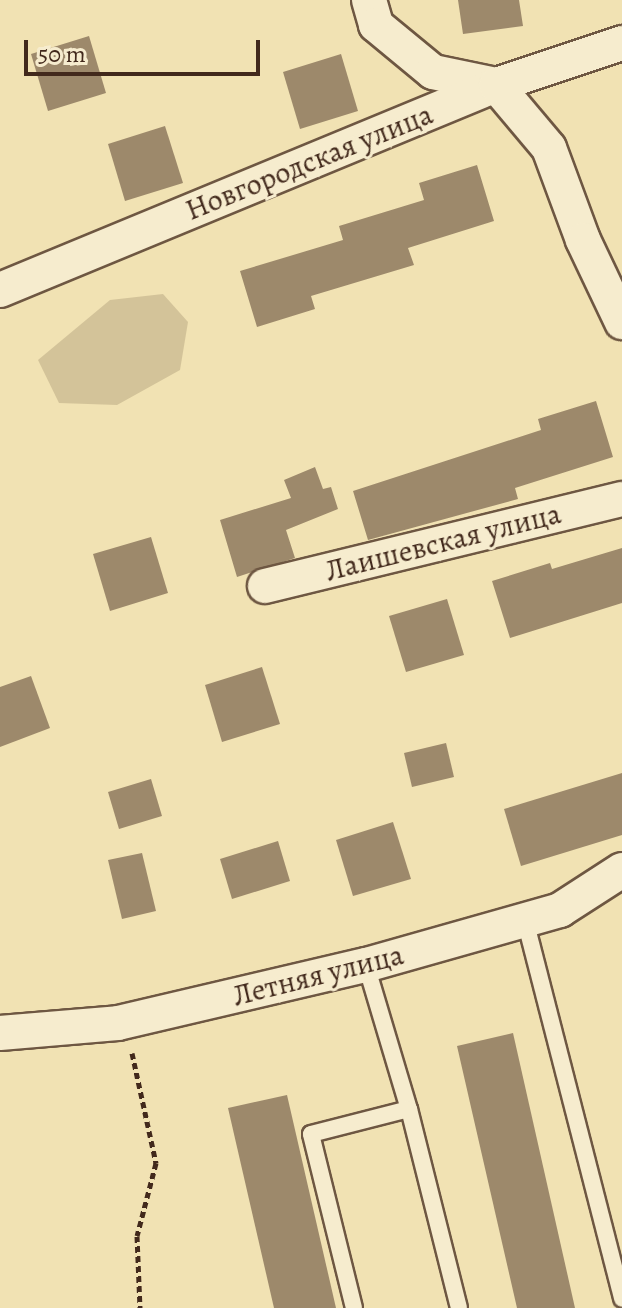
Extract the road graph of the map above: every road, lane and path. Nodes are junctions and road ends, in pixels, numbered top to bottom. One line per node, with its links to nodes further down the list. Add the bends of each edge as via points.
1 (369, 0): 3 (street, via 376,25 433,72)
2 (622, 43): 3 (street, Новгородская улица)
3 (496, 85): 4 (street, Новгородская улица); 5 (street, via 549,148 583,240)
4 (0, 290)
5 (622, 322)
6 (622, 499): 7 (street, Лаишевская улица)
7 (265, 586)
8 (622, 870): 9 (street, Летняя улица, via 560,910)
9 (525, 920): 10 (street, Летняя улица); 14 (lane)
10 (366, 965): 11 (street, Летняя улица); 13 (lane)
11 (125, 1021): 12 (street, Летняя улица); 15 (path, via 156,1163 137,1236)
12 (0, 1033)
13 (409, 1109): 16 (lane, via 311,1134); 17 (lane)
14 (622, 1299)
15 (140, 1308)
16 (354, 1308)
17 (459, 1308)

